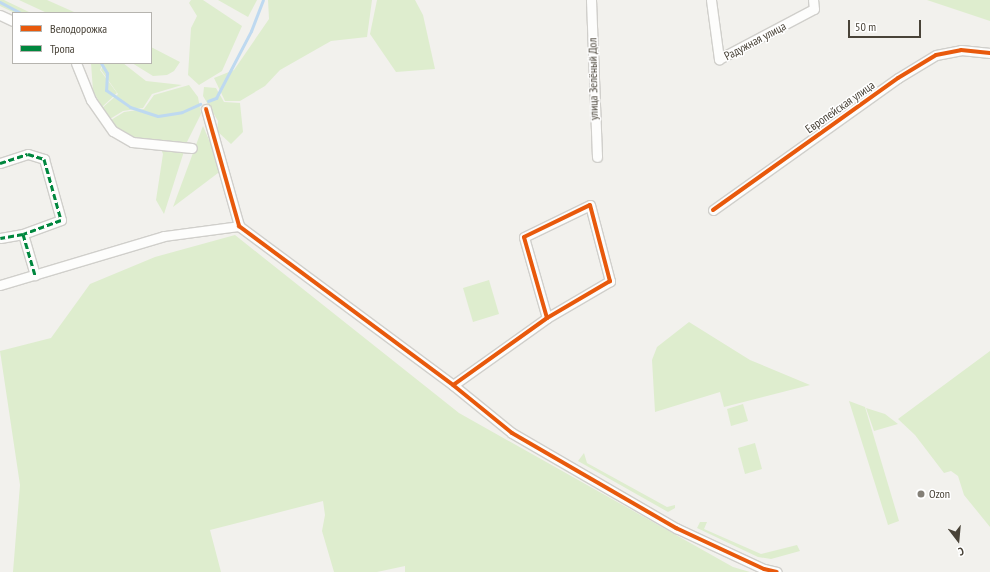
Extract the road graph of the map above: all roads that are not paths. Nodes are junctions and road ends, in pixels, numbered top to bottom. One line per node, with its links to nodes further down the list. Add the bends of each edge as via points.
1 (591, 0): 10 (street, улица Зелёный Дол)
2 (711, 0): 3 (street, Радужная улица, via 719,59 814,9)
3 (812, 0)
4 (0, 15): 5 (street)
5 (12, 21)
6 (990, 53): 12 (street, Европейская улица, via 961,50 936,56 898,78)
7 (76, 64): 9 (street, via 91,100 113,132 132,142)
8 (206, 109): 13 (street)
9 (192, 148)
10 (597, 157)
11 (0, 163): 14 (street, via 28,154 44,160 61,220)
12 (713, 210)
13 (239, 226): 16 (street, via 164,236); 19 (street)
14 (23, 234): 15 (street); 16 (street)
15 (0, 238)
16 (35, 275): 17 (street)
17 (0, 285)
18 (547, 318): 18 (street, via 610,281 590,205 524,237); 19 (street)
19 (453, 385): 20 (street, via 512,433 676,528 764,569)
20 (777, 572)

